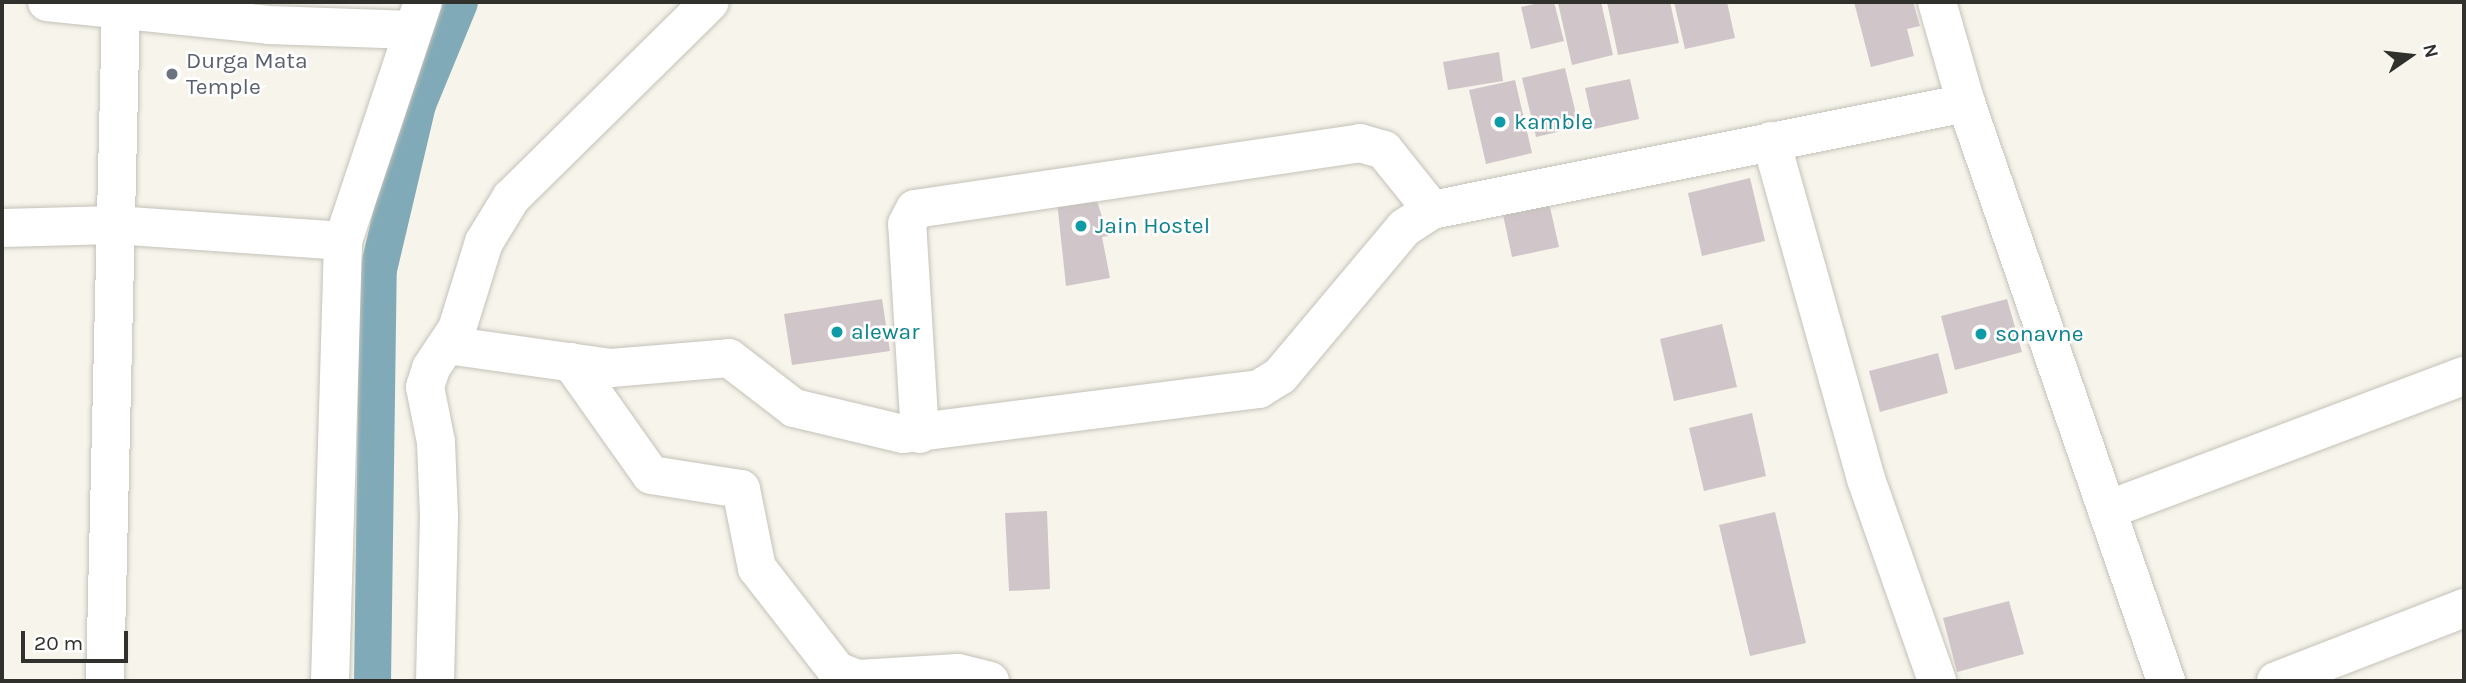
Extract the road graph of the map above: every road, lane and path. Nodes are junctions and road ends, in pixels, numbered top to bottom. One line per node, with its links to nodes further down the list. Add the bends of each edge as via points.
1 (66, 2): 4 (street)
2 (710, 2): 13 (street, via 511,198 484,242 457,329)
3 (1937, 2): 7 (street)
4 (121, 8): 5 (street); 10 (street)
5 (267, 13): 6 (street)
6 (418, 16): 12 (street)
7 (1966, 103): 8 (street); 17 (street)
8 (1771, 141): 9 (street); 23 (street, via 1866,479)
9 (1432, 210): 16 (street, via 1404,228 1269,385); 16 (street, via 1374,143 915,209 907,224)
10 (116, 225): 11 (street); 12 (street); 19 (street)
11 (2, 228)
12 (343, 241): 20 (street)
13 (447, 345): 14 (street); 21 (street, via 425,387 436,442 439,515)
14 (571, 362): 16 (street, via 632,368 729,358 781,400 809,414 888,432); 22 (street, via 651,475 741,489 757,568 836,670 858,679 958,673)
15 (2464, 376): 17 (street)
16 (920, 433)
17 (2107, 510): 24 (street)
18 (2464, 608): 25 (street)
19 (105, 681)
20 (330, 681)
21 (435, 681)
22 (990, 681)
23 (1937, 681)
24 (2166, 681)
25 (2276, 681)

